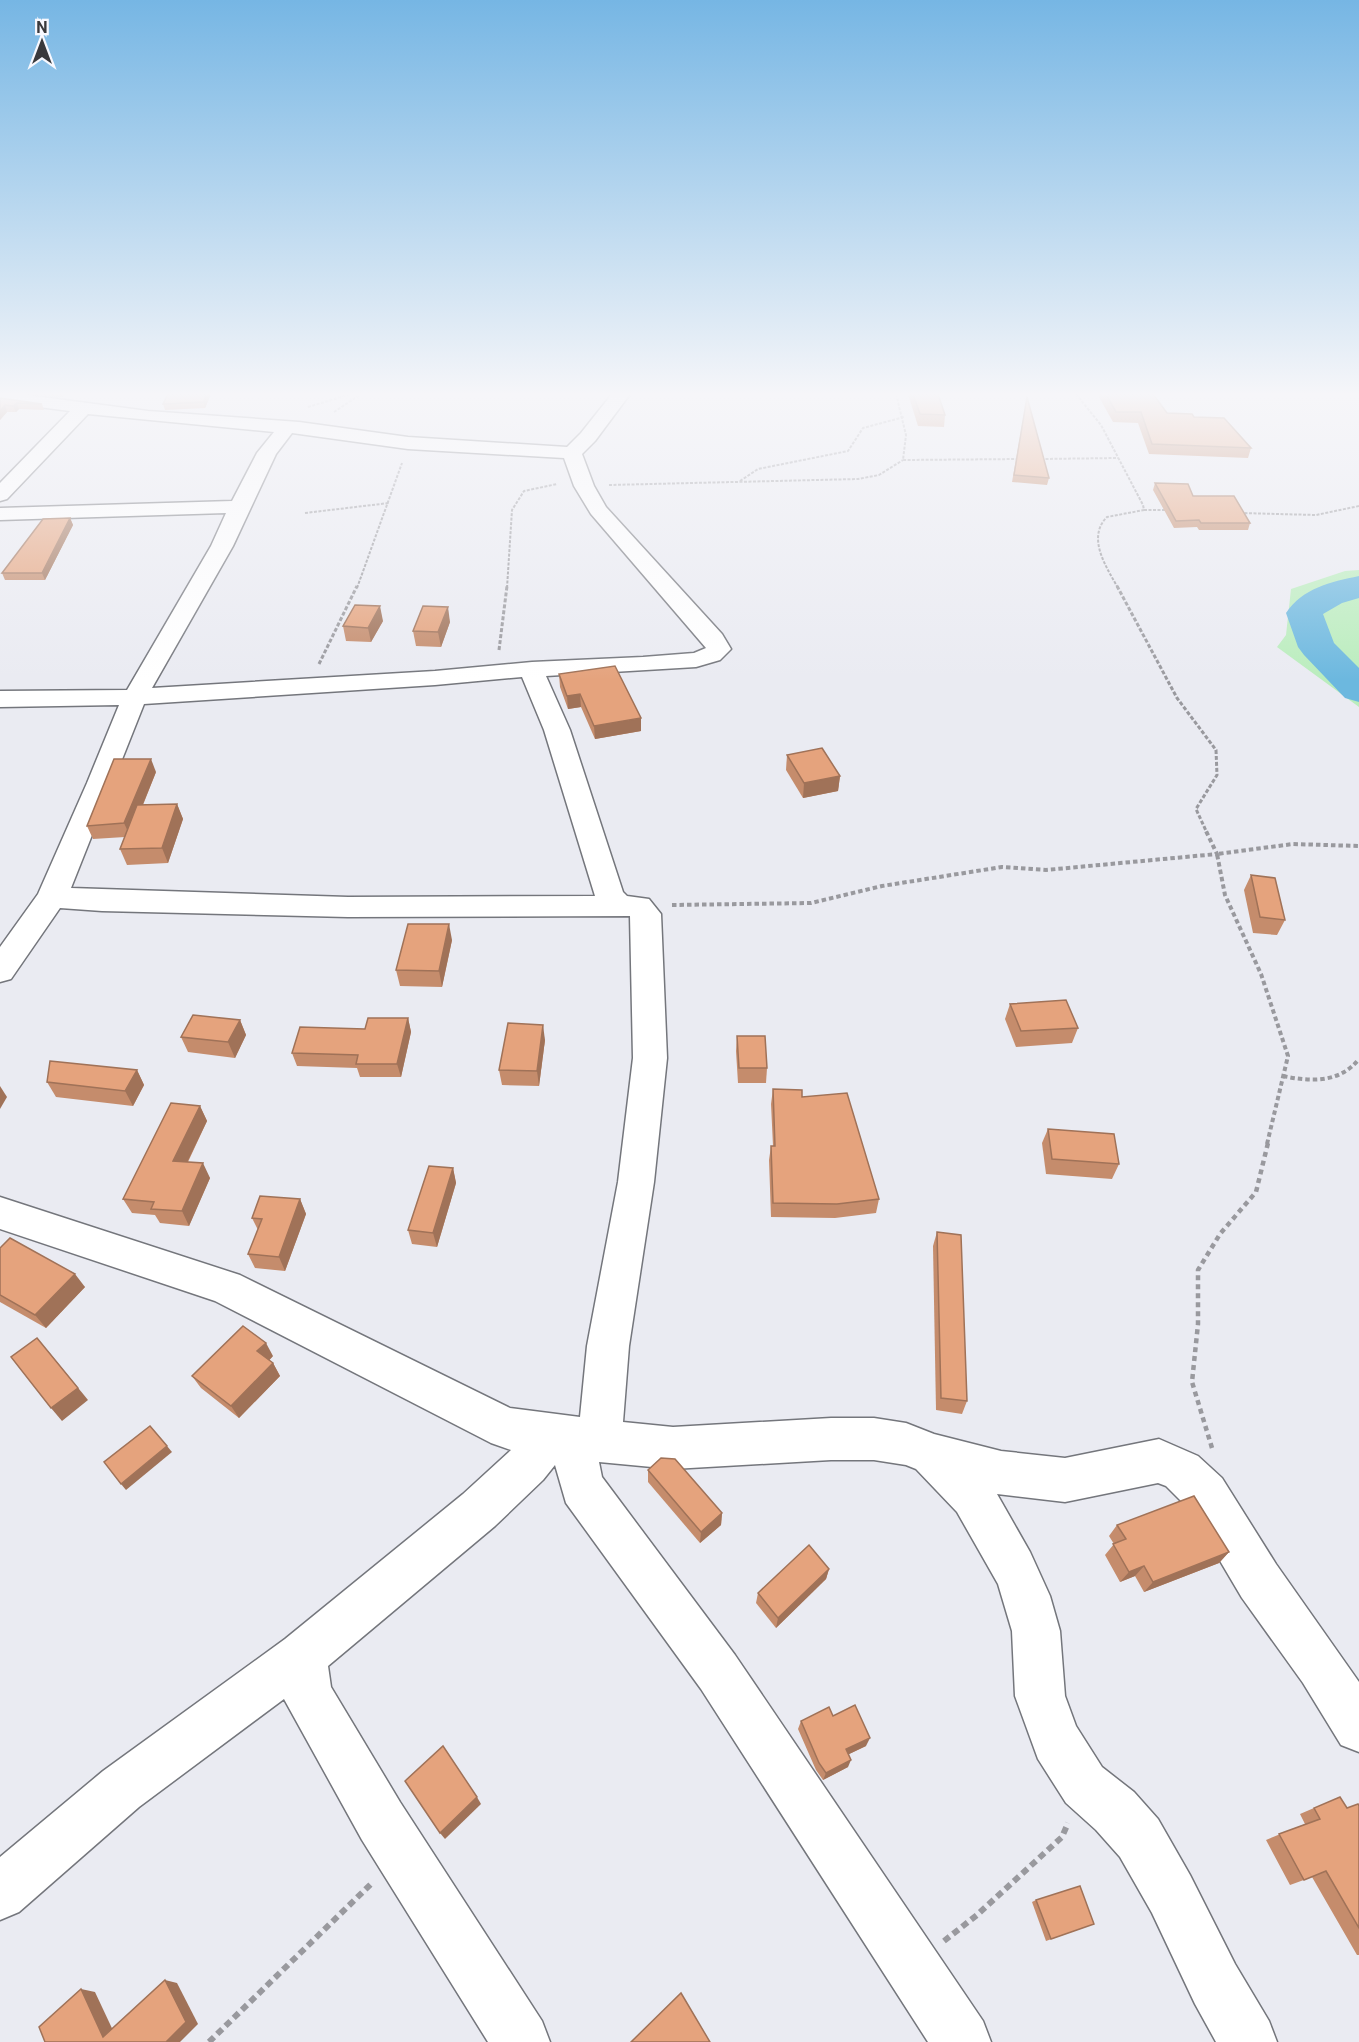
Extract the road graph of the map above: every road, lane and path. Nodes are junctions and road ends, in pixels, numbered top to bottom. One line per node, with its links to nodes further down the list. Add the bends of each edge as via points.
1 (248, 489): 8 (street)
2 (393, 489): 6 (path)
3 (536, 489): 15 (path, via 525,492 512,510 508,584)
4 (586, 489): 14 (street, via 616,533 719,649 696,660)
5 (1135, 489): 9 (path)
6 (389, 503): 11 (path); 16 (path, via 352,601)
7 (1359, 506): 12 (path, via 1317,515)
8 (239, 507): 13 (street); 17 (street, via 222,546)
9 (1144, 510): 10 (path); 20 (path, via 1114,513 1105,518 1098,531 1099,552 1177,698 1216,750 1217,775 1196,809)
10 (1177, 511)
11 (305, 513)
12 (1231, 513)
13 (0, 514)
14 (532, 669): 15 (street); 22 (street, via 610,897)
15 (496, 672): 16 (street)
16 (308, 685): 17 (street)
17 (135, 697): 18 (street); 21 (street)
18 (0, 699)
19 (1359, 846): 20 (path, via 1293,844)
20 (1217, 854): 22 (path, via 1046,870 1002,867 882,886 811,903); 25 (path, via 1226,895 1261,974 1288,1056)
21 (52, 897): 22 (street, via 348,907); 23 (street)
22 (629, 906): 27 (street, via 645,914 650,1058 602,1409)
23 (0, 971)
24 (1359, 1059): 25 (path, via 1336,1077 1301,1081)
25 (1283, 1076): 29 (path, via 1256,1192 1220,1234 1198,1270 1192,1382 1216,1463 1217,1483)
26 (7, 1222): 27 (street, via 226,1287 506,1428)
27 (577, 1438): 28 (street, via 673,1448 874,1439 906,1444); 30 (street, via 527,1465); 35 (street, via 582,1487 718,1672)
28 (931, 1454): 29 (street, via 1001,1473 1065,1480 1158,1461 1182,1471); 32 (street, via 973,1496 1014,1568 1036,1631 1040,1696 1056,1741)
29 (1206, 1494): 31 (street, via 1259,1581)
30 (302, 1656): 33 (street, via 307,1694); 34 (street, via 121,1789)
31 (1359, 1727)
32 (1084, 1785): 35 (path, via 1062,1837 977,1915); 39 (street, via 1139,1838)
33 (402, 1854): 36 (path); 37 (street)
34 (0, 1893)
35 (910, 1967): 38 (street)
36 (209, 2042)
37 (521, 2042)
38 (962, 2042)
39 (1248, 2042)

